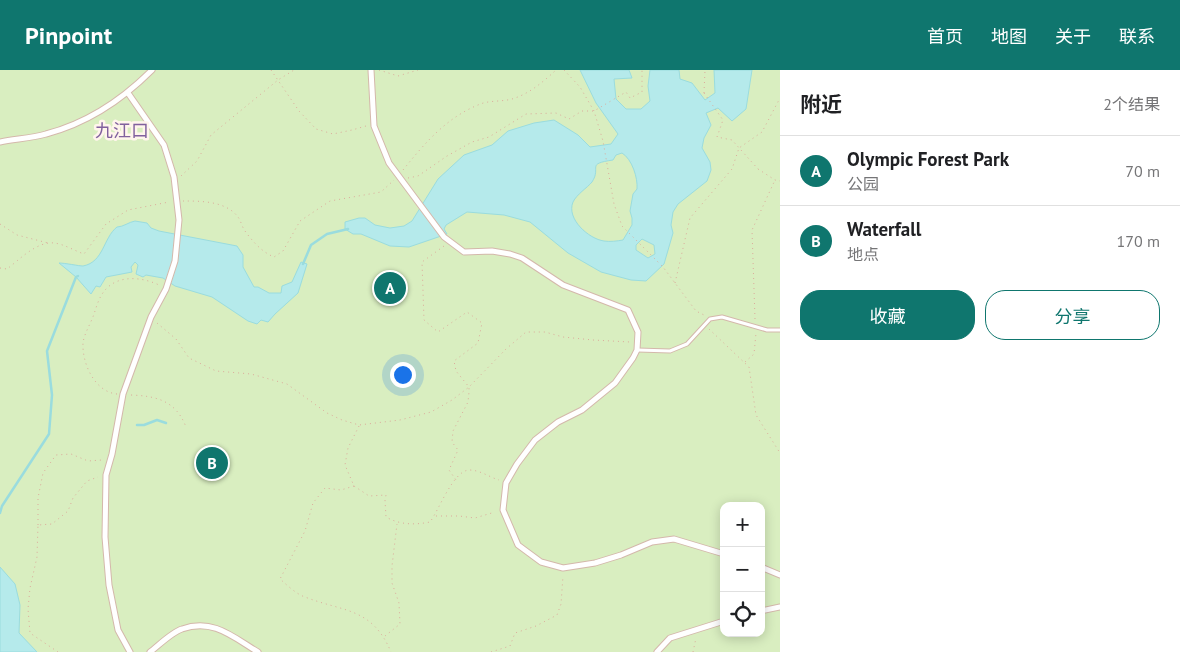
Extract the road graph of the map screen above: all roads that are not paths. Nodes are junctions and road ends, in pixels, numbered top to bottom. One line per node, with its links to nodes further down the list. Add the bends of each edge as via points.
1 (152, 70): 3 (street)
2 (371, 70): 6 (street, via 374,123 389,163 444,237 464,252 492,251 522,258 563,285 628,310 638,332)
3 (128, 93): 4 (street, via 74,125 45,135); 13 (street, via 164,145 174,182 179,220 175,261 124,394 106,475 105,537 109,585 118,630)
4 (0, 142)
5 (780, 330): 6 (lane, via 767,330 722,317 710,319 687,344 670,351)
6 (637, 350): 7 (street, via 615,382 582,410 558,422 535,440 506,482 504,510 518,545 541,562 563,568 595,563 652,542 674,539)
7 (720, 553)
8 (765, 569): 9 (street)
9 (780, 575)
10 (780, 606): 11 (street)
11 (765, 610)
12 (720, 622): 16 (street, via 670,638)
13 (130, 652)
14 (150, 652): 15 (street, via 181,629 207,625 237,637)
15 (258, 652)
16 (657, 652)

